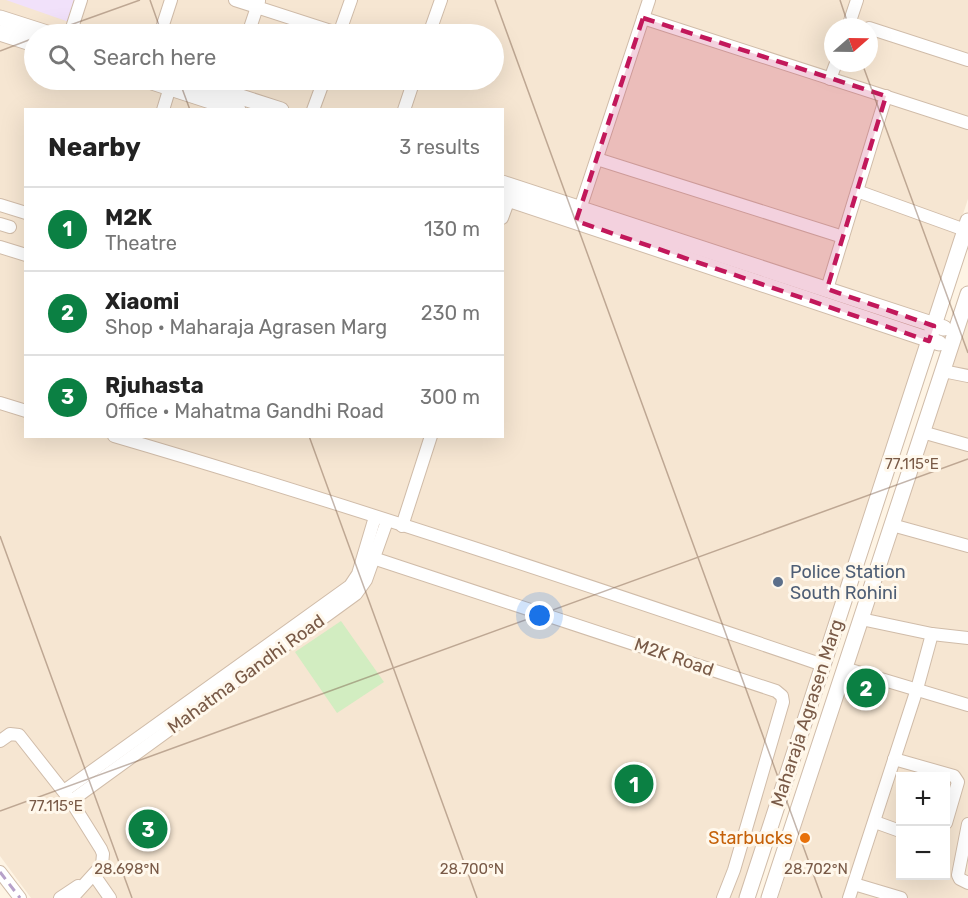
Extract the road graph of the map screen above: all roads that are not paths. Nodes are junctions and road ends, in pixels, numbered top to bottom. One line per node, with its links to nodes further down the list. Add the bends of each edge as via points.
1 (81, 0): 12 (street)
2 (171, 0): 13 (street)
3 (235, 0): 8 (street)
4 (351, 0): 16 (street)
5 (441, 0): 17 (street)
6 (649, 0): 10 (street)
7 (857, 0): 11 (street)
8 (258, 4): 14 (street); 15 (street)
9 (0, 18): 18 (street)
10 (643, 18): 24 (street); 37 (street)
11 (851, 18)
12 (73, 24)
13 (163, 24)
14 (251, 24)
15 (312, 24)
16 (343, 24)
17 (433, 24)
18 (24, 26)
19 (878, 31): 22 (street)
20 (0, 33): 21 (street)
21 (24, 41)
22 (968, 60)
23 (833, 72): 24 (street)
24 (830, 79): 30 (street)
25 (169, 90): 32 (street)
26 (189, 90): 31 (street)
27 (214, 90): 31 (street)
28 (321, 90): 34 (street)
29 (411, 90): 35 (street)
30 (886, 96): 36 (street); 39 (street)
31 (232, 97): 33 (street)
32 (164, 108)
33 (273, 108)
34 (315, 108)
35 (405, 108)
36 (968, 123)
37 (597, 159): 43 (street); 45 (street)
38 (504, 184): 43 (street)
39 (857, 191): 44 (street); 45 (street)
40 (506, 198): 43 (street)
41 (0, 205): 42 (street)
42 (24, 212)
43 (578, 215): 48 (street); 52 (street)
44 (966, 226): 50 (street, Maharaja Agrasen Marg)
45 (843, 237): 48 (street)
46 (0, 247): 47 (street)
47 (24, 254)
48 (827, 290): 50 (street)
49 (968, 294): 51 (street, Maharaja Agrasen Marg)
50 (934, 326): 51 (street); 52 (street, Maharaja Agrasen Marg)
51 (953, 339): 52 (street); 53 (street, Maharaja Agrasen Marg)
52 (929, 341): 69 (street, Maharaja Agrasen Marg)
53 (943, 371): 54 (street); 57 (street, Maharaja Agrasen Marg)
54 (968, 376)
55 (0, 403): 56 (street)
56 (24, 410)
57 (922, 432): 60 (street); 62 (street, Maharaja Agrasen Marg)
58 (121, 438): 61 (street)
59 (430, 438): 63 (street)
60 (968, 445)
61 (381, 519): 63 (street); 65 (street, Mahatma Gandhi Road)
62 (892, 525): 64 (street); 66 (street, Maharaja Agrasen Marg)
63 (402, 526): 69 (street)
64 (968, 546)
65 (369, 556): 77 (street, Mahatma Gandhi Road, via 366,580 356,594); 90 (street, M2K Road, via 782,696)
66 (861, 619): 67 (street); 70 (street, Maharaja Agrasen Marg)
67 (932, 634): 68 (street); 71 (street)
68 (968, 638)
69 (823, 665): 91 (street, Maharaja Agrasen Marg)
70 (844, 668): 71 (street); 92 (street, Maharaja Agrasen Marg)
71 (917, 689): 72 (street); 74 (street)
72 (968, 705)
73 (0, 741): 77 (street, via 10,734 19,735)
74 (894, 759): 75 (street); 79 (street)
75 (940, 772)
76 (950, 775): 78 (street, via 958,782)
77 (68, 796): 83 (street, via 103,854 102,865)
78 (950, 807)
79 (874, 822): 81 (street); 85 (street)
80 (968, 824): 84 (street, via 958,875)
81 (896, 830)
82 (0, 872): 86 (street)
83 (89, 879): 87 (street); 88 (street); 89 (street)
84 (968, 883)
85 (854, 884): 93 (street); 94 (street)
86 (20, 898)
87 (60, 898)
88 (72, 898)
89 (110, 898)
90 (723, 898)
91 (747, 898)
92 (769, 898)
93 (849, 898)
94 (901, 898)

